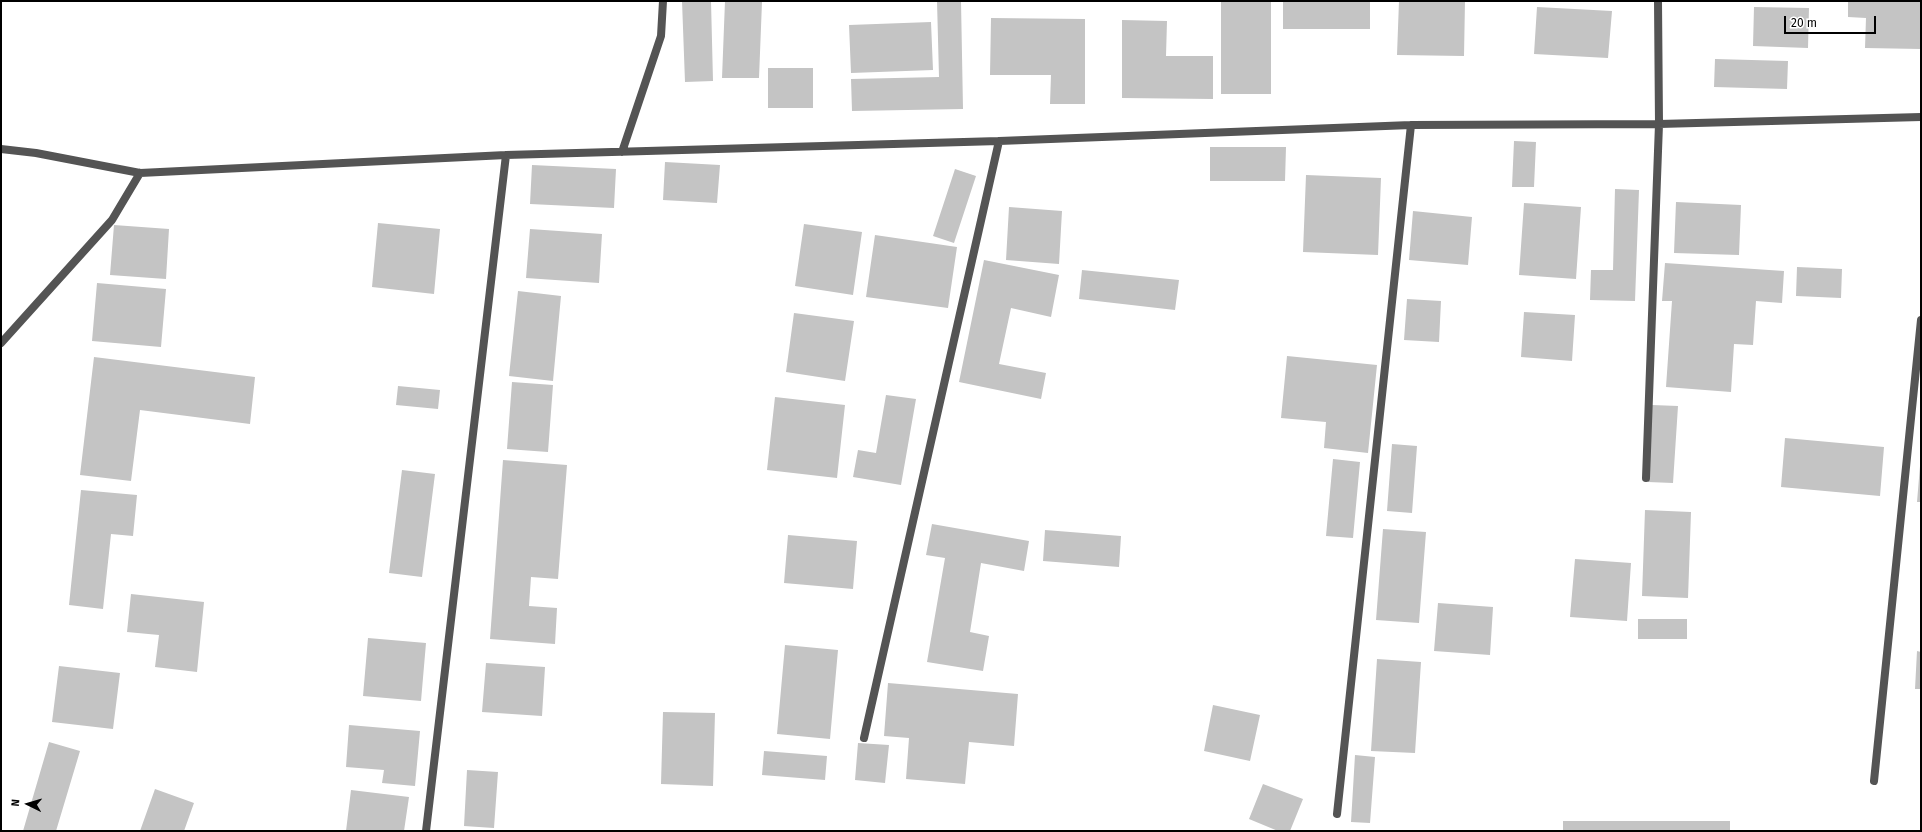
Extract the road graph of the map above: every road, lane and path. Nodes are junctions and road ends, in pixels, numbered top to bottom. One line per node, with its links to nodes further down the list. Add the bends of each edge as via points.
1 (664, 1): 8 (street, via 661,36)
2 (1658, 1): 4 (street)
3 (1921, 117): 4 (street)
4 (1659, 124): 5 (street); 13 (street)
5 (1411, 125): 6 (street); 16 (street)
6 (999, 141): 8 (street); 14 (street)
7 (1, 149): 10 (street, via 36,153)
8 (622, 152): 9 (street)
9 (506, 155): 10 (street); 17 (street)
10 (140, 173): 12 (street, via 112,220)
11 (1921, 320): 15 (street)
12 (1, 343)
13 (1646, 478)
14 (864, 738)
15 (1874, 781)
16 (1338, 814)
17 (426, 831)

